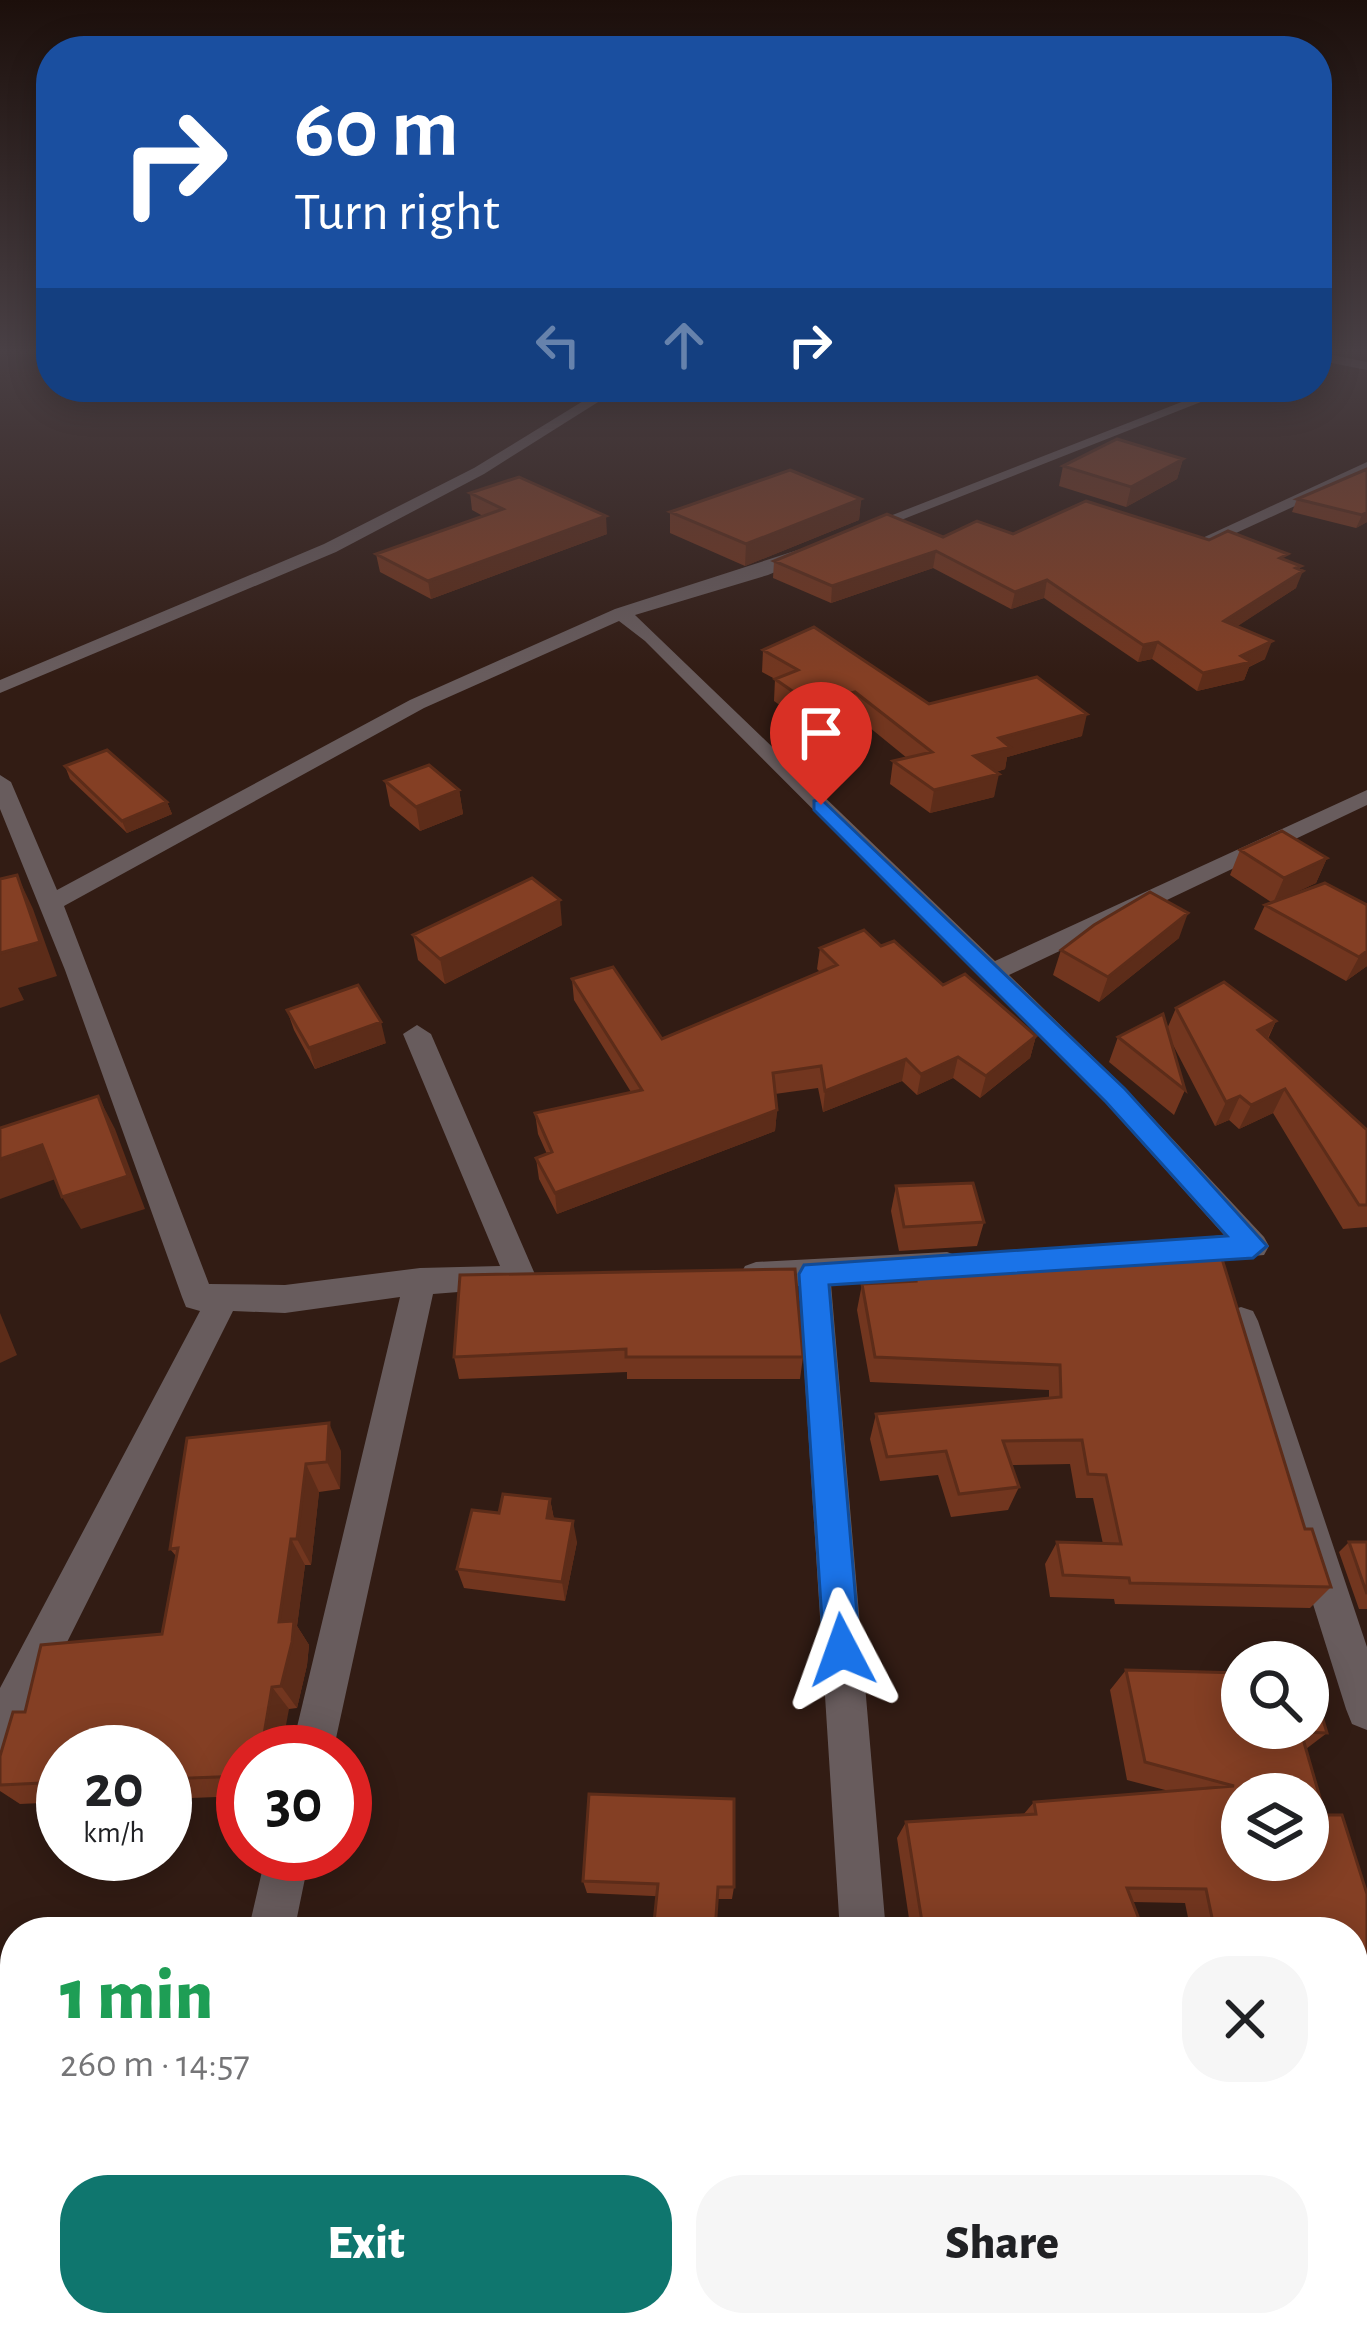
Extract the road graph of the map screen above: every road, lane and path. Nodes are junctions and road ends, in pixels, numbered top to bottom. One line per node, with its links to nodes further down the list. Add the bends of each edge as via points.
1 (500, 457): 8 (street, via 330,548)
2 (1052, 457): 4 (street)
3 (1367, 467): 5 (street)
4 (843, 538)
5 (1206, 540)
6 (824, 545): 7 (street, via 763,572)
7 (621, 613): 11 (street, via 417,704); 12 (street)
8 (0, 687)
9 (0, 782): 11 (street)
10 (1367, 796): 12 (street)
11 (51, 903): 20 (street, via 116,1113 197,1298)
12 (991, 974): 14 (street, via 1253,1246)
13 (416, 1034): 19 (street, via 532,1279)
14 (1216, 1247): 15 (street); 21 (street)
15 (1122, 1253)
16 (980, 1263): 17 (street)
17 (814, 1274): 18 (street); 26 (street)
18 (724, 1275)
19 (420, 1280): 20 (street, via 285,1299); 22 (street)
20 (224, 1297): 23 (street)
21 (1367, 1709)
22 (318, 1725)
23 (0, 1731)
24 (283, 1881): 25 (street)
25 (274, 1917)
26 (862, 1917)

